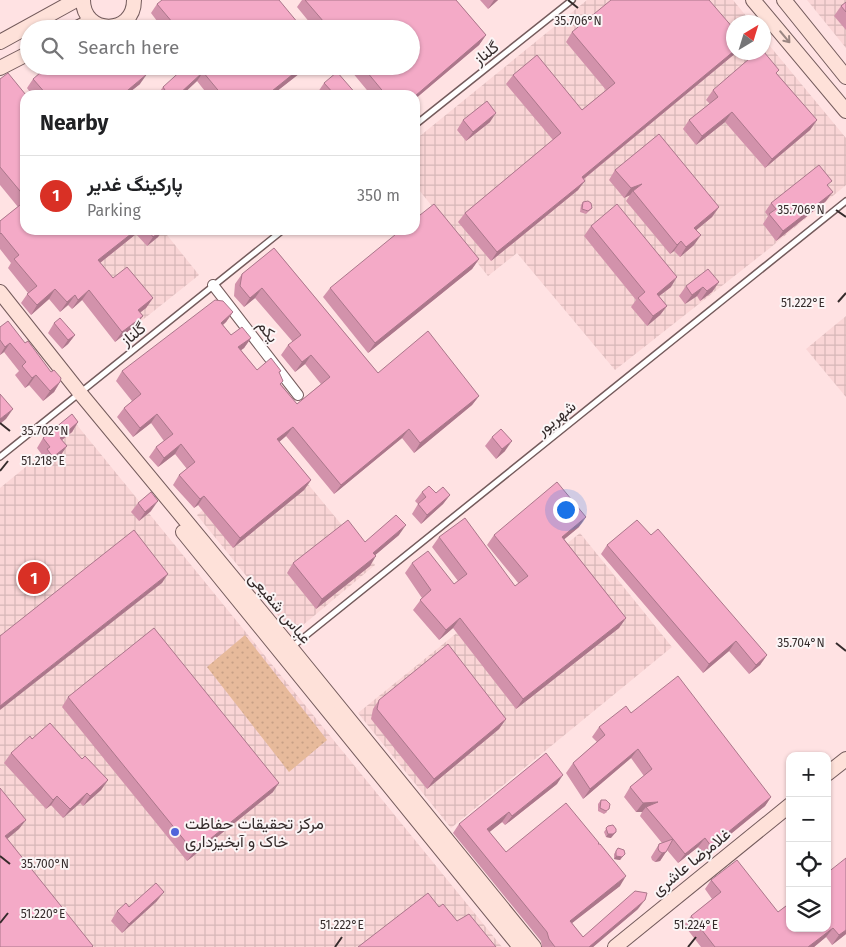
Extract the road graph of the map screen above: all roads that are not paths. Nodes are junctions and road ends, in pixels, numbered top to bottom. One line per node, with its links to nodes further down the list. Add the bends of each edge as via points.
1 (76, 0): 7 (main road)
2 (83, 0): 8 (main road, via 85,13)
3 (134, 0): 9 (main road, via 132,12)
4 (572, 0): 16 (lane, گلناز)
5 (754, 0): 15 (main road, one-way to 15)
6 (784, 0): 14 (main road)
7 (40, 20)
8 (90, 20)
9 (126, 20)
10 (20, 31): 11 (main road)
11 (0, 42)
12 (20, 58): 13 (main road)
13 (0, 68)
14 (846, 77)
15 (846, 111)
16 (420, 121)
17 (846, 201): 25 (lane, شهریور)
18 (277, 235): 19 (lane, گلناز)
19 (213, 286): 22 (street, یکم); 23 (lane, گلناز)
20 (0, 292): 23 (main road, عباس شفیعی)
21 (0, 303): 23 (main road, عباس شفیعی)
22 (298, 395)
23 (77, 396): 24 (lane, گلناز); 25 (main road, عباس شفیعی)
24 (0, 457)
25 (287, 651): 29 (main road, عباس شفیعی); 30 (main road, عباس شفیعی)
26 (846, 759): 27 (main road)
27 (831, 771)
28 (786, 808): 31 (main road, غلامرضا عاشری)
29 (520, 947)
30 (534, 947)
31 (614, 947)

